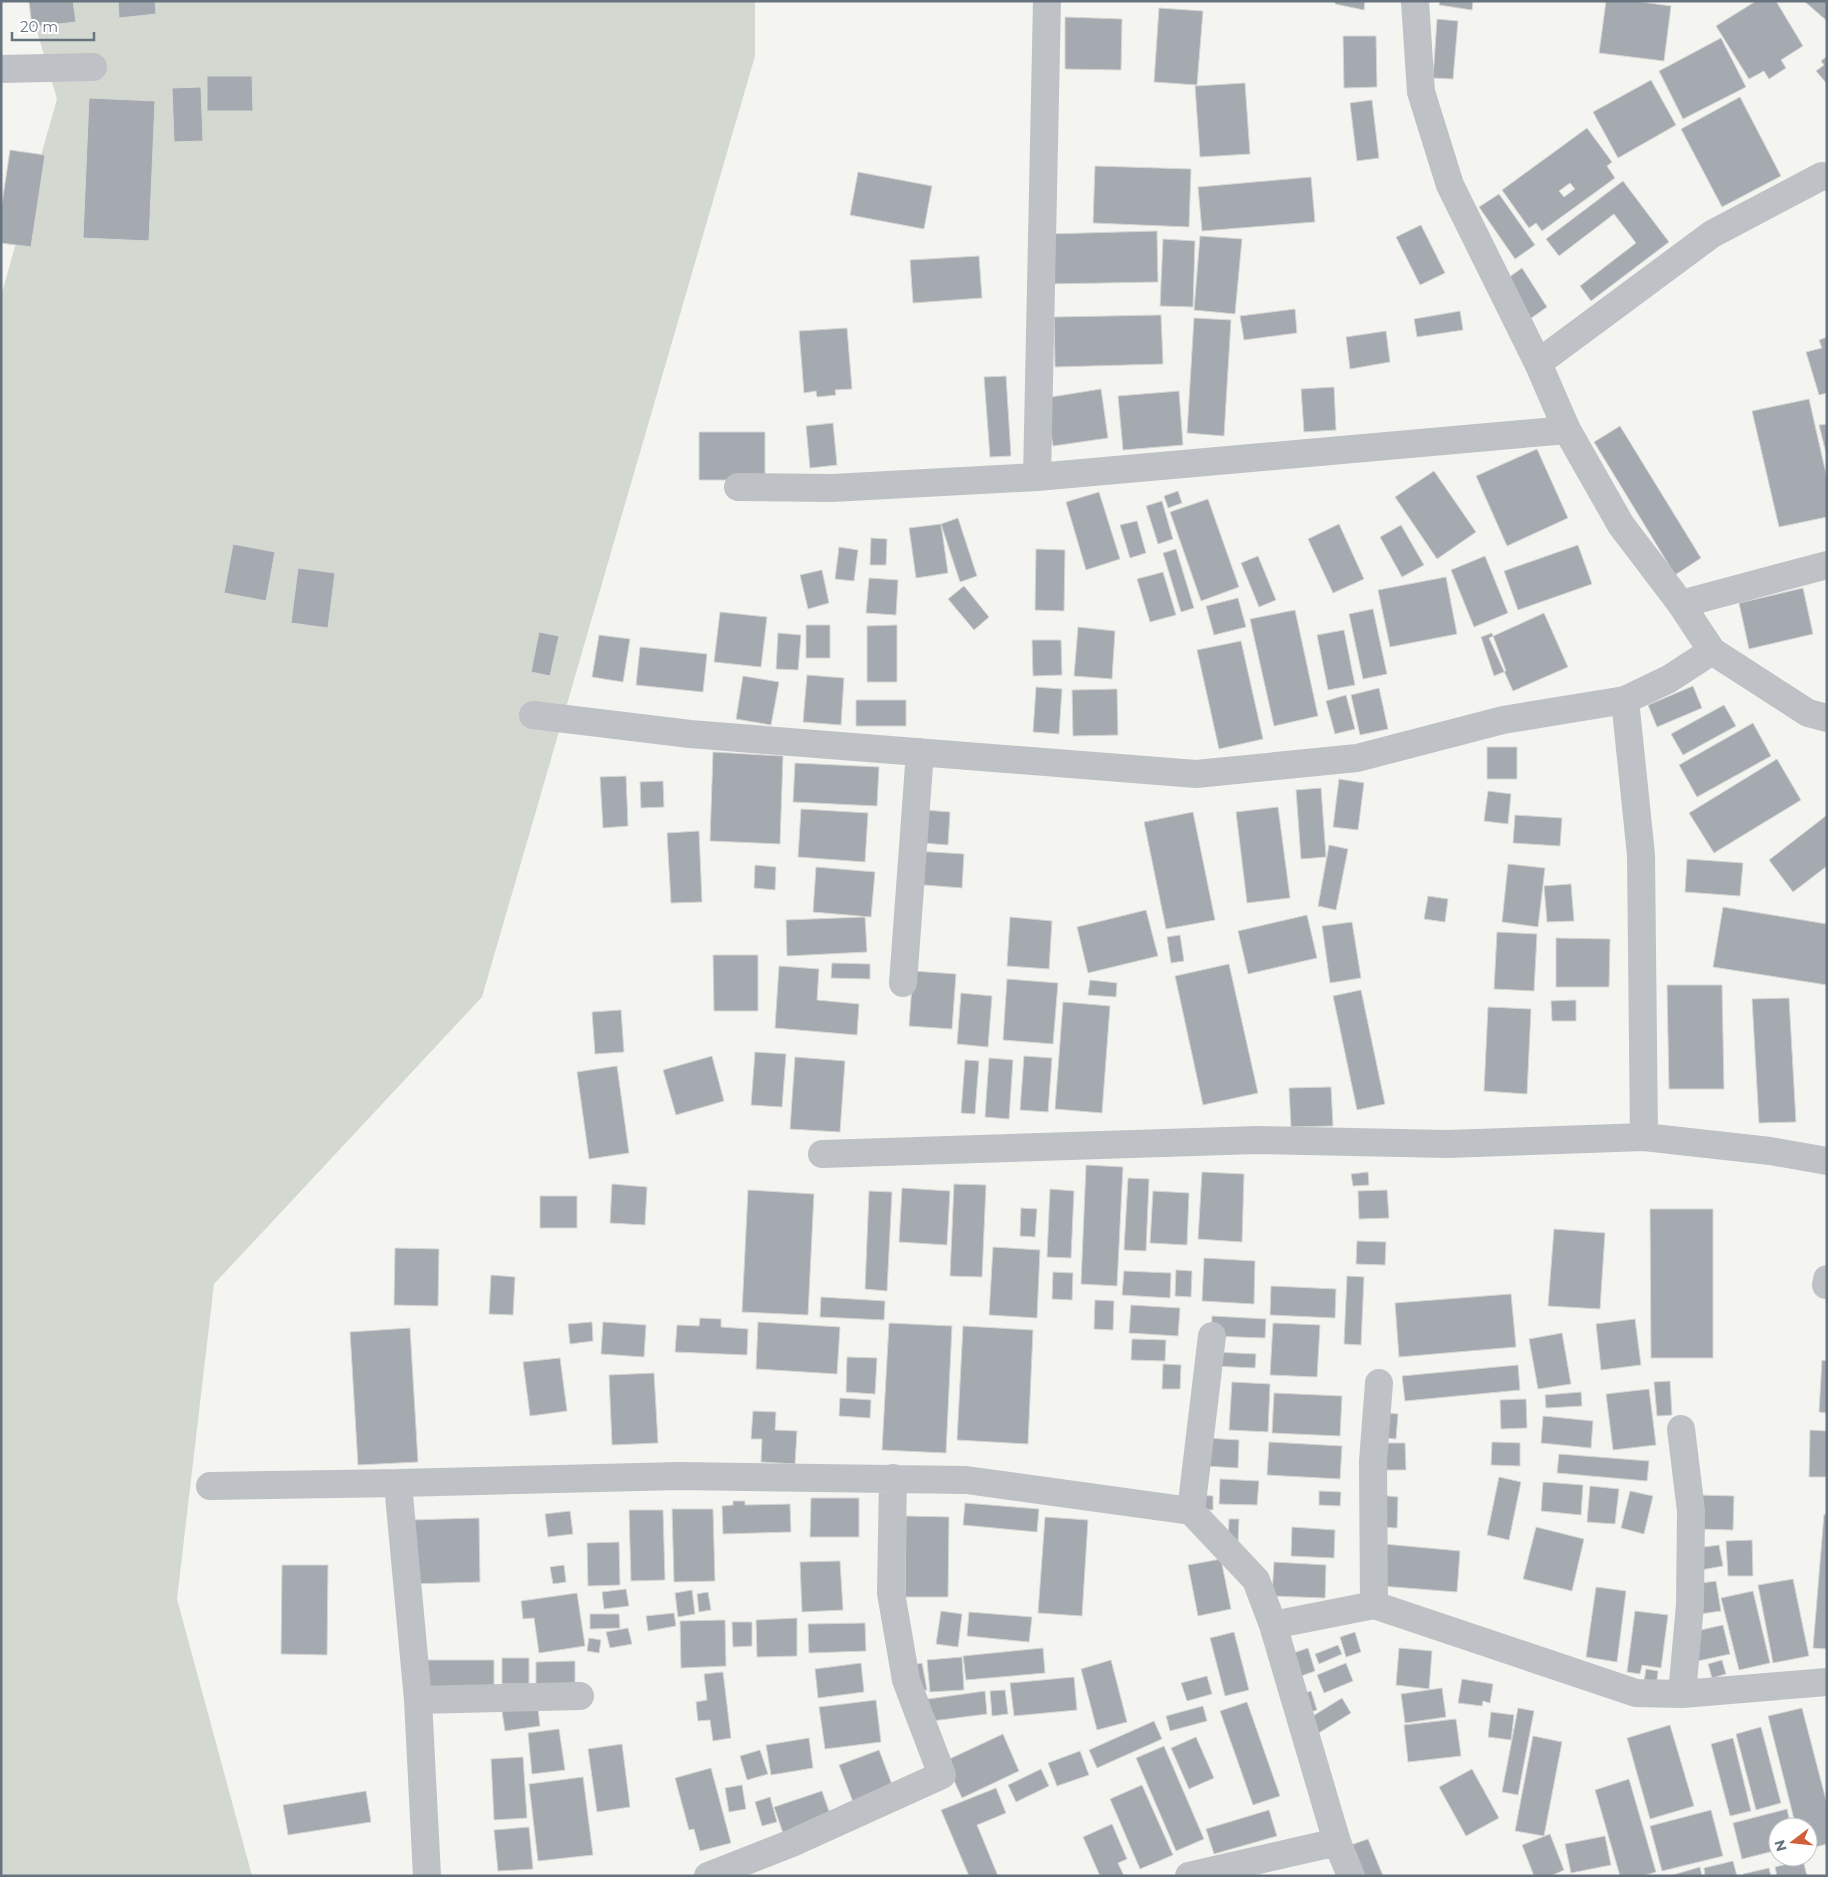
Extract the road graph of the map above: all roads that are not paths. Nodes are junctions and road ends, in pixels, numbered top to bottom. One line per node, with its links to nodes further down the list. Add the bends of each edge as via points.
1 (1047, 1): 8 (street)
2 (1415, 1): 6 (street, via 1421,92 1450,185)
3 (93, 67): 4 (street)
4 (1, 69)
5 (1827, 177): 6 (street, via 1822,176 1712,234)
6 (1538, 363): 7 (street)
7 (1567, 430): 8 (street); 11 (street, via 1621,525)
8 (1037, 477): 9 (street, via 832,488)
9 (738, 487)
10 (1827, 565): 11 (street)
11 (1681, 604): 12 (street)
12 (1712, 651): 13 (street, via 1669,679); 15 (street, via 1808,713)
13 (1625, 700): 16 (street, via 1504,720 1357,758 1196,774); 18 (street, via 1641,855)
14 (533, 715): 16 (street, via 690,734)
15 (1827, 718)
16 (920, 752): 17 (street)
17 (903, 983)
18 (1644, 1137): 19 (street, via 1447,1144 1257,1140); 20 (street, via 1770,1151)
19 (822, 1154)
20 (1827, 1161)
21 (1212, 1336): 27 (street)
22 (1379, 1383): 28 (street, via 1373,1461)
23 (1681, 1429): 31 (street, via 1691,1511 1690,1605)
24 (893, 1478): 25 (street, via 680,1476); 27 (street, via 966,1480); 36 (street, via 891,1593 906,1680 942,1775 792,1843)
25 (400, 1483): 26 (street); 33 (street)
26 (210, 1486)
27 (1191, 1510): 29 (street, via 1256,1580)
28 (1374, 1605): 29 (street); 31 (street, via 1636,1693)
29 (1273, 1625): 34 (street)
30 (1827, 1682): 31 (street)
31 (1682, 1694)
32 (580, 1696): 33 (street)
33 (418, 1700): 35 (street)
34 (1337, 1842): 37 (street); 38 (street)
35 (427, 1876)
36 (708, 1876)
37 (1189, 1876)
38 (1351, 1876)

